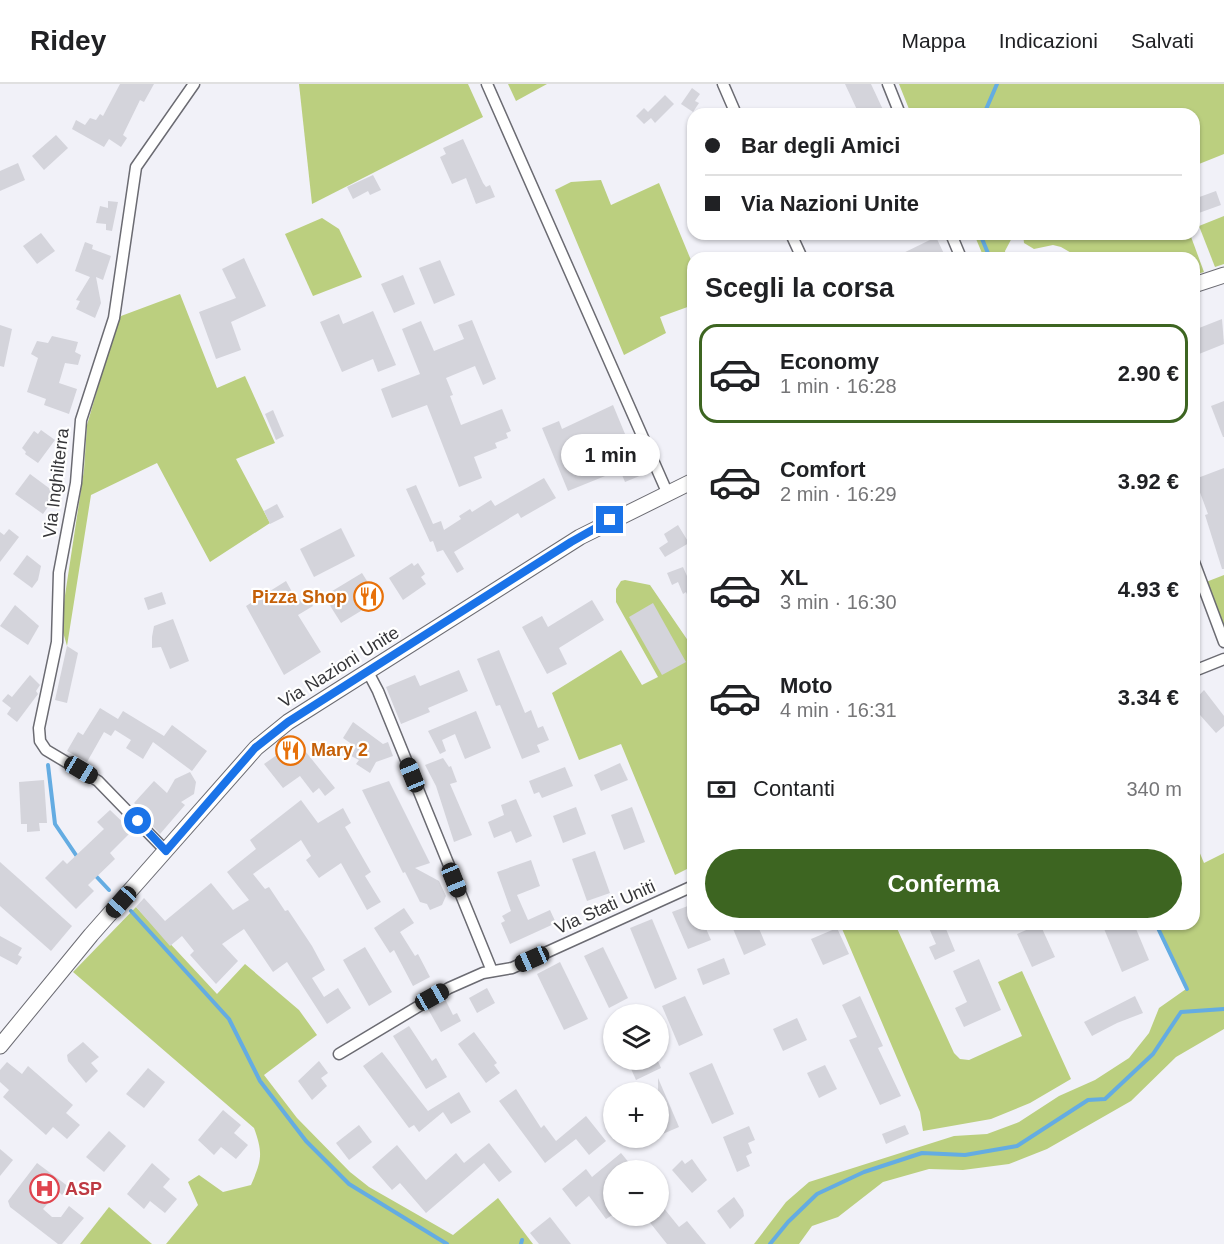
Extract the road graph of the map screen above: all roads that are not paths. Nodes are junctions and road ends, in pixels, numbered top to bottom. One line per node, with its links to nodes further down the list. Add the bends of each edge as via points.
1 (194, 84): 16 (street, Via Inghilterra, via 136,167 114,318 81,420 75,483 59,573 57,642 39,728 45,750 98,781)
2 (487, 84): 10 (street)
3 (723, 84): 5 (street)
4 (888, 84): 6 (street)
5 (733, 108)
6 (898, 108)
7 (1224, 275): 8 (street)
8 (1200, 283)
9 (687, 484): 10 (street, Via Nazioni Unite)
10 (667, 492): 15 (street, Via Nazioni Unite, via 580,537)
11 (1200, 578): 12 (street)
12 (1224, 642)
13 (1224, 659): 14 (street)
14 (1200, 668)
15 (368, 672): 16 (street, Via Nazioni Unite, via 288,722 255,748); 18 (street)
16 (166, 851): 19 (street, Via Nazioni Unite)
17 (687, 889): 18 (street, Via Stati Uniti, via 512,968)
18 (492, 971): 20 (street, Via Stati Uniti, via 449,988)
19 (0, 1046)
20 (339, 1054)

